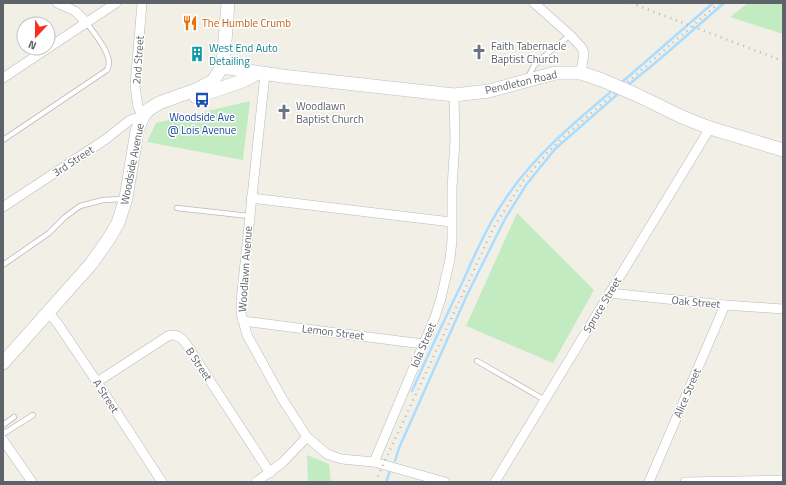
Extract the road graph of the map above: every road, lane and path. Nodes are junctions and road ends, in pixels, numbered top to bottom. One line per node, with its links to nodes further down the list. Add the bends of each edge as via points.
1 (57, 3): 6 (street, via 75,11)
2 (116, 3): 6 (street)
3 (142, 3): 17 (street, 2nd Street, via 135,86 138,107)
4 (228, 3): 10 (street)
5 (534, 3): 7 (street)
6 (87, 23): 8 (street); 19 (lane, via 108,56 107,70)
7 (570, 35): 12 (street, via 584,53); 14 (lane, via 534,66)
8 (56, 43)
9 (36, 56): 13 (street)
10 (222, 67): 11 (street, Pendleton Road); 16 (street, Woodside Avenue, via 213,80 198,89)
11 (262, 73): 15 (street, Pendleton Road); 16 (street, via 188,100); 22 (street, Woodlawn Avenue)
12 (581, 73): 14 (street, Pendleton Road, via 555,73); 18 (street, Pendleton Road, bridge)
13 (3, 78)
14 (526, 81): 15 (street, Pendleton Road, via 489,91)
15 (454, 95): 26 (street, Iola Street, via 455,140)
16 (159, 103): 17 (street, Woodside Avenue)
17 (143, 116): 21 (street, Woodside Avenue, via 136,132); 23 (street, 3rd Street, via 130,120 106,139)
18 (710, 128): 20 (street, Pendleton Road); 28 (street, Spruce Street)
19 (3, 140)
20 (783, 150)
21 (126, 198): 27 (lane, via 80,206 49,233); 31 (street, Woodside Avenue, via 118,224 102,249)
22 (251, 198): 25 (street, Woodlawn Avenue); 26 (street)
23 (3, 207)
24 (177, 208): 25 (lane)
25 (249, 216): 32 (street, Woodlawn Avenue, via 240,313)
26 (451, 222): 33 (street, Iola Street, via 451,250 441,298)
27 (3, 265)
28 (609, 293): 29 (street, Oak Street); 37 (street, Spruce Street)
29 (725, 305): 30 (street, Oak Street); 52 (street, Alice Street)
30 (783, 309)
31 (48, 312): 35 (street, Woodside Avenue); 36 (street, A Street)
32 (243, 321): 33 (street, Lemon Street); 42 (street, Woodlawn Avenue, via 247,335)
33 (423, 344): 44 (street, Iola Street)
34 (477, 361): 37 (lane)
35 (3, 363)
36 (97, 382): 45 (street, B Street, via 168,336 182,338); 48 (street, A Street)
37 (545, 400): 51 (street, Spruce Street)
38 (33, 415): 41 (lane)
39 (14, 417): 40 (lane)
40 (3, 425)
41 (3, 434)
42 (307, 437): 44 (street, Woodlawn Avenue, via 326,454 342,459); 45 (street)
43 (3, 440): 47 (street)
44 (378, 463): 50 (street, Woodlawn Avenue)
45 (270, 473): 49 (street)
46 (783, 480): 53 (street)
47 (32, 482)
48 (162, 482)
49 (256, 482)
50 (445, 482)
51 (495, 482)
52 (649, 482)
53 (684, 482)

